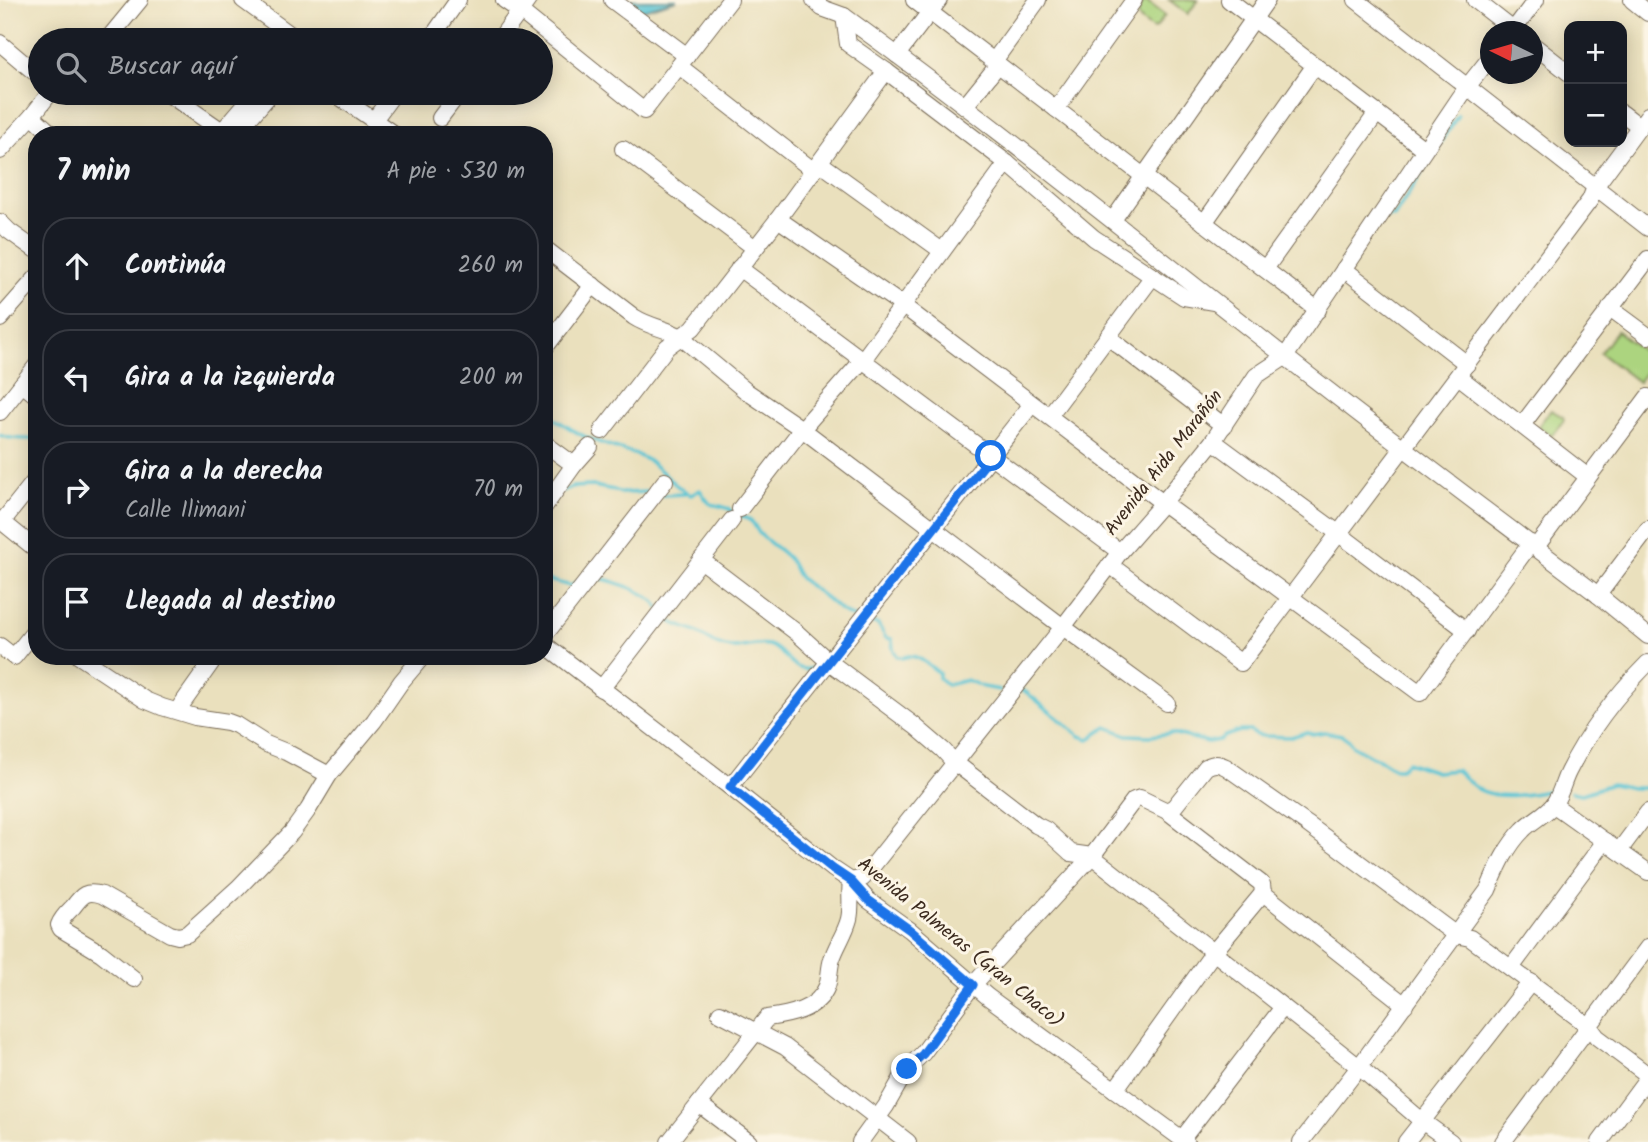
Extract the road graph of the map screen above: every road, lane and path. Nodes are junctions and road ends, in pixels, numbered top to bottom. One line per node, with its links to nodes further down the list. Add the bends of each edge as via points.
1 (140, 0): 24 (street)
2 (243, 0): 25 (street)
3 (458, 0): 26 (street)
4 (504, 0): 17 (street)
5 (612, 0): 33 (street)
6 (730, 0): 33 (street)
7 (814, 0): 20 (street)
8 (914, 0): 18 (street)
9 (1038, 0): 34 (street)
10 (1134, 0): 49 (street)
11 (1229, 0): 21 (street)
12 (1267, 0): 21 (street)
13 (1356, 0): 40 (street)
14 (1475, 0): 22 (street)
15 (1536, 0): 23 (street)
16 (1632, 0): 19 (street)
17 (524, 6): 27 (street); 28 (street)
18 (935, 6): 32 (street); 34 (street)
19 (1648, 13)
20 (844, 16): 32 (street); 38 (street, via 848,44)
21 (1254, 19): 35 (street); 66 (street)
22 (1501, 21)
23 (1521, 21)
24 (117, 28)
25 (281, 28)
26 (438, 28)
27 (508, 28)
28 (549, 28)
29 (553, 32): 33 (street, via 643,111)
30 (0, 43): 36 (street)
31 (1543, 53): 37 (street)
32 (898, 55): 48 (street)
33 (683, 61): 65 (street)
34 (996, 63): 48 (street); 49 (street)
35 (1315, 65): 50 (street); 71 (street)
36 (28, 67)
37 (1564, 69)
38 (886, 71): 64 (street); 65 (street)
39 (1480, 71): 40 (street, Avenida Aida Marañón)
40 (1467, 87): 62 (street, Avenida Aida Marañón); 67 (street)
41 (41, 105): 52 (street)
42 (184, 105): 57 (street)
43 (247, 105): 58 (street)
44 (258, 105): 59 (street)
45 (352, 105): 54 (street)
46 (385, 105): 54 (street)
47 (450, 105): 53 (street)
48 (965, 106): 69 (street)
49 (1056, 109): 66 (street)
50 (1377, 113): 62 (street); 79 (street)
51 (1627, 115): 55 (street)
52 (32, 116): 56 (street); 63 (street)
53 (440, 118)
54 (374, 120): 60 (street)
55 (1644, 120): 67 (street)
56 (43, 126)
57 (214, 126)
58 (232, 126)
59 (235, 126)
60 (382, 126)
61 (623, 149): 74 (street)
62 (1424, 149): 80 (street, Avenida Aida Marañón)
63 (0, 151)
64 (1007, 163): 75 (street); 81 (street, via 1094,238)
65 (817, 167): 68 (street); 75 (street)
66 (1142, 176): 69 (street); 71 (street)
67 (1595, 187): 72 (street); 95 (street, via 1590,200)
68 (778, 219): 74 (street); 85 (street)
69 (1113, 219): 84 (street)
70 (0, 222): 73 (street)
71 (1204, 223): 79 (street)
72 (1648, 228)
73 (28, 245)
74 (755, 248): 78 (street)
75 (942, 251): 85 (street)
76 (553, 255): 82 (street)
77 (1648, 258): 86 (street)
78 (739, 268): 90 (street); 94 (street)
79 (1265, 269): 87 (street)
80 (1344, 269): 87 (street, Avenida Aida Marañón); 95 (street)
81 (1153, 276): 84 (street, via 1184,297); 91 (street)
82 (593, 285): 89 (street); 90 (street, via 648,326)
83 (28, 287): 88 (street)
84 (1217, 303): 93 (street)
85 (902, 306): 94 (street); 100 (street)
86 (1610, 308): 92 (street); 103 (street)
87 (1318, 310): 93 (street, Avenida Aida Marañón)
88 (0, 318)
89 (553, 337)
90 (681, 337): 105 (street, via 746,391); 106 (street, via 667,347)
91 (1108, 337): 102 (street); 104 (street)
92 (1648, 337)
93 (1285, 357): 104 (street, Avenida Aida Marañón, via 1256,376); 109 (street)
94 (862, 361): 105 (street); 111 (street)
95 (1462, 370): 103 (street); 109 (street)
96 (28, 376): 97 (street)
97 (22, 384): 98 (street); 101 (street)
98 (28, 389)
99 (1648, 397): 113 (street)
100 (1032, 404): 102 (street); 111 (street)
101 (0, 412)
102 (1049, 416): 117 (street)
103 (1522, 425): 113 (street)
104 (1224, 426): 107 (street, Avenida Aida Marañón)
105 (802, 429): 120 (street); 125 (street)
106 (602, 431)
107 (1213, 441): 117 (street, Avenida Aida Marañón); 121 (street)
108 (590, 447): 112 (street)
109 (1404, 447): 121 (street); 123 (street)
110 (553, 449): 112 (street)
111 (991, 456): 120 (street); 124 (street)
112 (575, 465): 116 (street)
113 (1588, 477): 123 (street)
114 (665, 481): 128 (street)
115 (28, 489): 118 (street)
116 (553, 495)
117 (1163, 503): 124 (street, Avenida Aida Marañón); 127 (street)
118 (1, 521): 122 (street)
119 (1648, 528): 126 (street)
120 (933, 529): 129 (street); 135 (street)
121 (1338, 533): 127 (street); 130 (street)
122 (28, 543)
123 (1534, 545): 126 (street); 130 (street)
124 (1115, 559): 127 (street, via 1241,663); 129 (street, Avenida Aida Marañón)
125 (701, 560): 135 (street); 140 (street)
126 (1598, 595): 131 (street)
127 (1290, 597): 130 (street, via 1420,693)
128 (553, 624)
129 (1063, 627): 141 (street); 143 (street, Avenida Aida Marañón)
130 (1467, 631)
131 (1648, 636)
132 (28, 639): 133 (street, via 14,656)
133 (0, 646)
134 (553, 651): 140 (street, Avenida Palmeras (Gran Chaco))
135 (828, 661): 143 (street, via 915,726); 145 (street)
136 (1648, 663): 146 (street, via 1594,729)
137 (93, 665): 142 (street, via 145,699)
138 (210, 665): 142 (street)
139 (415, 665): 144 (street)
140 (601, 689): 145 (street, Avenida Palmeras (Gran Chaco))
141 (1167, 703)
142 (177, 711): 144 (street, via 236,725)
143 (954, 762): 151 (street, via 1070,853); 153 (street, Avenida Aida Marañón, via 863,878)
144 (329, 775): 159 (street, via 292,832 187,934 170,934 102,895 80,898 61,919 61,929)
145 (730, 787): 153 (street, Avenida Palmeras (Gran Chaco))
146 (1554, 805): 149 (street); 155 (street, via 1510,845 1488,890)
147 (1167, 811): 151 (street, via 1134,800); 154 (street, via 1262,884); 155 (street, via 1206,767 1226,767)
148 (1648, 812): 150 (street)
149 (1605, 841): 150 (street); 158 (street)
150 (1619, 851): 152 (street)
151 (1092, 856): 157 (street); 161 (street)
152 (1648, 872)
153 (851, 881): 161 (street, Avenida Palmeras (Gran Chaco)); 166 (street, via 849,919 832,960 826,990 798,1013 767,1018)
154 (1263, 893): 157 (street); 162 (street)
155 (1456, 935): 158 (street, via 1470,939); 162 (street)
156 (1648, 947): 165 (street)
157 (1213, 953): 163 (street); 169 (street)
158 (1511, 968): 160 (street)
159 (134, 979)
160 (1531, 982): 165 (street); 172 (street)
161 (973, 985): 169 (street, Avenida Palmeras (Gran Chaco)); 171 (street, via 907,1069)
162 (1405, 1005): 167 (street)
163 (1283, 1007): 167 (street); 174 (street)
164 (720, 1013): 166 (street)
165 (1590, 1026): 168 (street, via 1597,1037); 181 (street)
166 (757, 1031): 170 (street); 171 (street)
167 (1360, 1067): 172 (street); 178 (street)
168 (1648, 1076): 182 (street)
169 (1115, 1090): 174 (street, Avenida Palmeras (Gran Chaco))
170 (699, 1104): 173 (street); 175 (street)
171 (878, 1118): 176 (street); 177 (street)
172 (1422, 1121): 179 (street); 180 (street)
173 (741, 1140)
174 (1184, 1140)
175 (669, 1142)
176 (860, 1142)
177 (908, 1142)
178 (1301, 1142)
179 (1406, 1142)
180 (1451, 1142)
181 (1503, 1142)
182 (1600, 1142)

